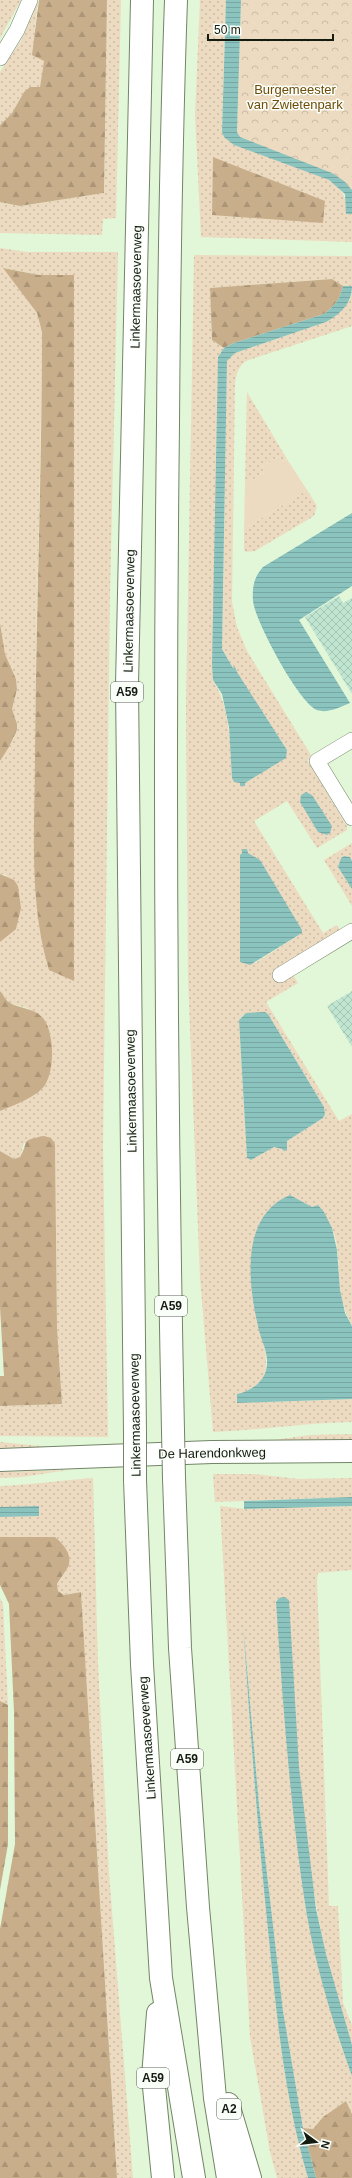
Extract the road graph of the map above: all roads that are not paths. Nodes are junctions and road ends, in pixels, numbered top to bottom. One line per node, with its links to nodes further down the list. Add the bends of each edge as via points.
1 (30, 0): 4 (street, via 17,30)
2 (142, 0): 11 (main road, Linkermaasoeverweg / A59, bridge, via 127,685 136,1480 142,1672)
3 (176, 0): 12 (main road, A59, bridge, via 171,131 164,692 168,1166 180,1648)
4 (0, 58)
5 (352, 740): 6 (street, via 317,760)
6 (352, 818)
7 (352, 931): 8 (street)
8 (280, 975)
9 (352, 1451): 10 (main road, De Harendonkweg)
10 (0, 1460)
11 (161, 1978): 13 (main road, A59, via 152,2077); 14 (main road, Linkermaasoeverweg / A59)
12 (210, 2040): 15 (main road, A59, via 215,2098); 16 (main road, A2)
13 (163, 2178)
14 (194, 2178)
15 (228, 2178)
16 (250, 2178)

